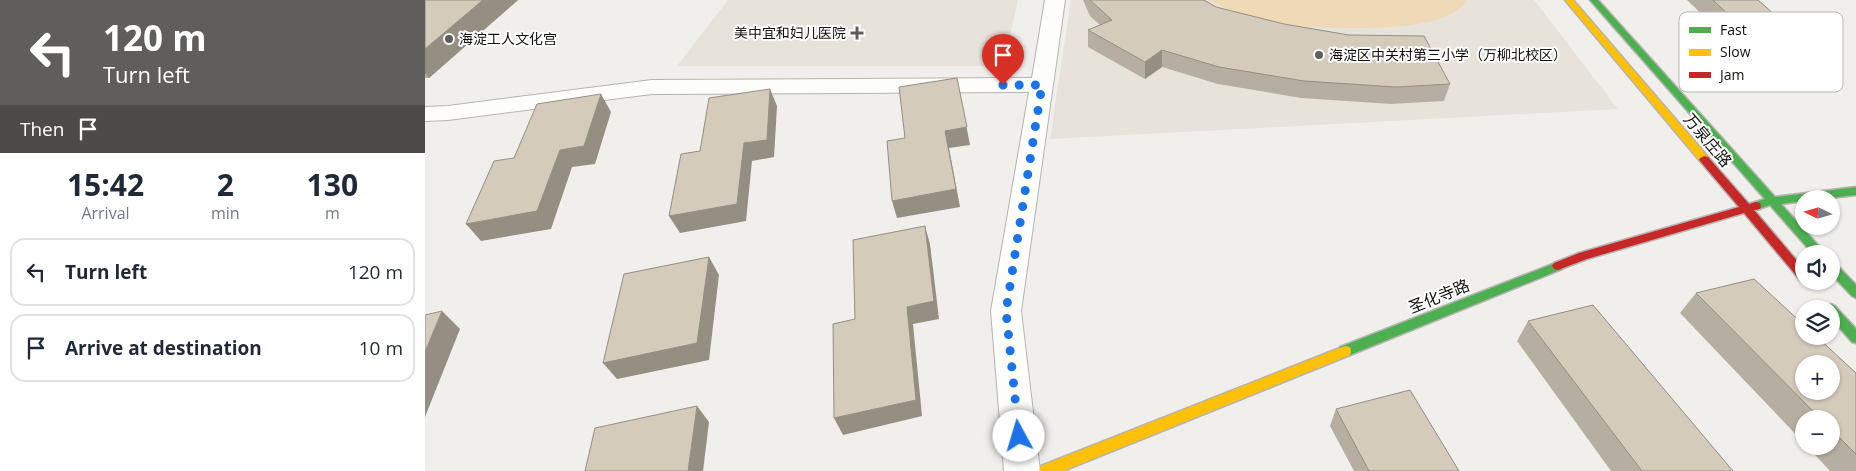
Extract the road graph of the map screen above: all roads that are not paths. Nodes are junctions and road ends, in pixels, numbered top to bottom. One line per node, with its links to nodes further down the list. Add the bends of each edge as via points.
1 (1055, 0): 4 (street)
2 (1569, 0): 8 (street, 万泉庄路)
3 (1594, 0): 7 (street, 万泉庄路)
4 (1042, 85): 5 (street, via 652,87 448,114); 15 (street, via 1006,311)
5 (425, 114)
6 (1856, 191): 7 (street, 圣化寺路)
7 (1772, 201): 8 (street, 圣化寺路); 9 (street, 万泉庄路)
8 (1743, 208): 10 (street, 万泉庄路); 16 (street, 圣化寺路, via 1583,256)
9 (1812, 245)
10 (1795, 267)
11 (1840, 276): 12 (street)
12 (1856, 293)
13 (1840, 320): 14 (street)
14 (1856, 338)
15 (1023, 471)
16 (1046, 471)

